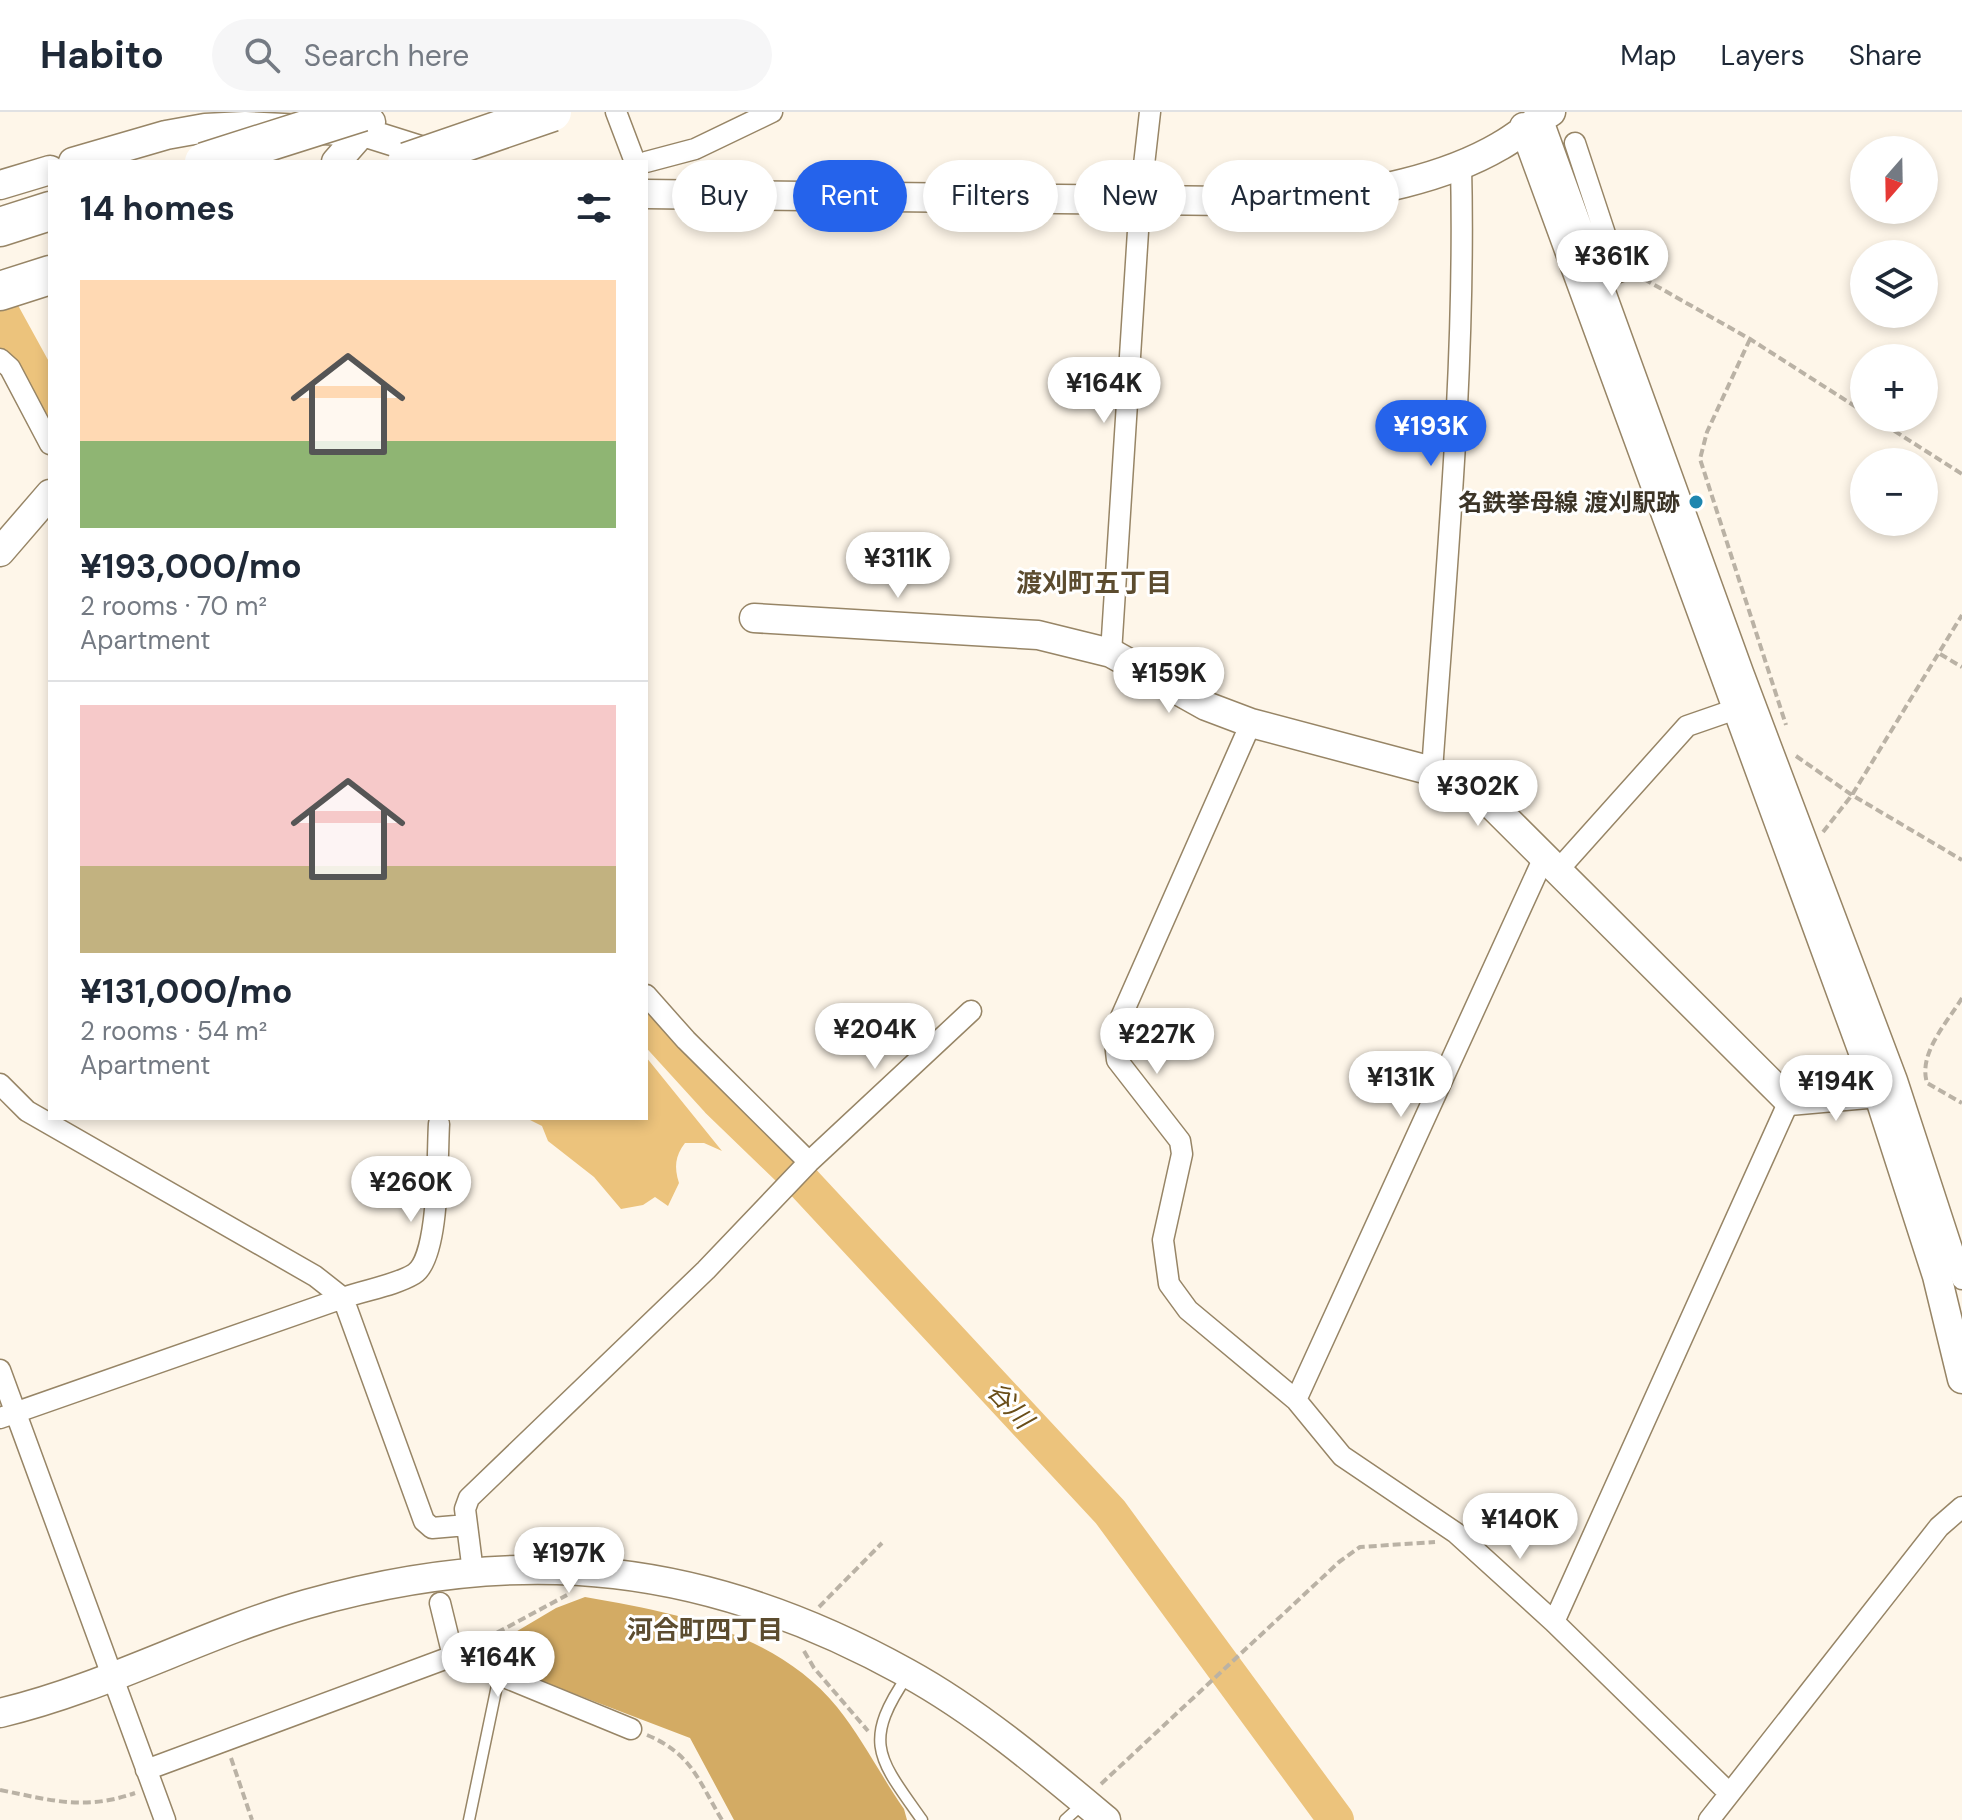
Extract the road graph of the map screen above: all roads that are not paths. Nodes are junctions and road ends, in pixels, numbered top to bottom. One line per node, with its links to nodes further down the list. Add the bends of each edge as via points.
1 (552, 112): 11 (highway, bridge)
2 (616, 112): 13 (street)
3 (772, 112): 15 (street, via 695,149)
4 (1150, 112): 14 (street)
5 (1535, 116): 16 (street, via 1502,146); 26 (street)
6 (368, 119): 8 (street, via 205,128); 9 (highway, bridge); 10 (street); 12 (street)
7 (1575, 143): 26 (street, via 1612,255 1627,269)
8 (80, 160)
9 (212, 160)
10 (337, 160)
11 (413, 160)
12 (456, 160)
13 (634, 160)
14 (1145, 160)
15 (648, 161)
16 (1461, 165): 21 (street, via 1358,194 1304,202); 36 (street, via 1452,477)
17 (48, 171): 18 (street)
18 (0, 185)
19 (648, 194): 20 (street)
20 (1074, 199)
21 (1186, 201)
22 (48, 212): 23 (highway)
23 (0, 227)
24 (1138, 232): 33 (street)
25 (48, 276): 27 (highway)
26 (1592, 282): 34 (street); 45 (street, via 1897,1080)
27 (0, 291)
28 (0, 359): 29 (street, via 10,368)
29 (48, 440)
30 (48, 496): 31 (street)
31 (0, 552)
32 (754, 618): 33 (street, via 1038,635)
33 (1111, 653): 35 (street, via 1206,706)
34 (1739, 708): 37 (street, via 1687,726); 41 (street)
35 (1251, 723): 36 (street); 50 (street, via 1114,1033 1117,1060 1180,1141 1182,1154 1163,1240 1169,1284 1188,1310)
36 (1432, 771): 37 (street, via 1469,788)
37 (1552, 862): 42 (street); 50 (street)
38 (648, 997): 44 (street)
39 (971, 1011): 44 (street)
40 (0, 1084): 46 (street, via 27,1111 315,1276)
41 (1878, 1093): 42 (street); 47 (street)
42 (1789, 1101): 56 (street)
43 (439, 1124): 46 (street, via 432,1236 424,1260 416,1274)
44 (806, 1165): 53 (street, via 706,1270 469,1498)
45 (1962, 1279)
46 (343, 1298): 51 (street); 53 (street, via 424,1521 432,1528)
47 (1958, 1347): 49 (street)
48 (0, 1370): 51 (street)
49 (1962, 1379)
50 (1296, 1400): 56 (street, via 1342,1456 1456,1533)
51 (9, 1415): 60 (street)
52 (1962, 1507): 64 (street, via 1939,1527)
53 (467, 1525): 54 (street)
54 (473, 1572): 58 (street, via 540,1567 621,1573 734,1596 802,1633); 60 (street, via 305,1605)
55 (440, 1603): 57 (street)
56 (1554, 1622): 64 (street)
57 (453, 1656): 59 (street); 63 (street, via 225,1743)
58 (909, 1674): 65 (street, via 964,1710); 69 (lane, via 879,1726 880,1742 883,1764)
59 (499, 1676): 62 (street); 68 (lane)
60 (114, 1678): 61 (street, via 60,1699); 63 (street)
61 (0, 1713)
62 (631, 1729)
63 (152, 1785): 66 (lane); 67 (street)
64 (1728, 1792): 71 (street)
65 (1075, 1810): 70 (street)
66 (150, 1820)
67 (165, 1820)
68 (469, 1820)
69 (922, 1820)
70 (1106, 1820)
71 (1709, 1820)

